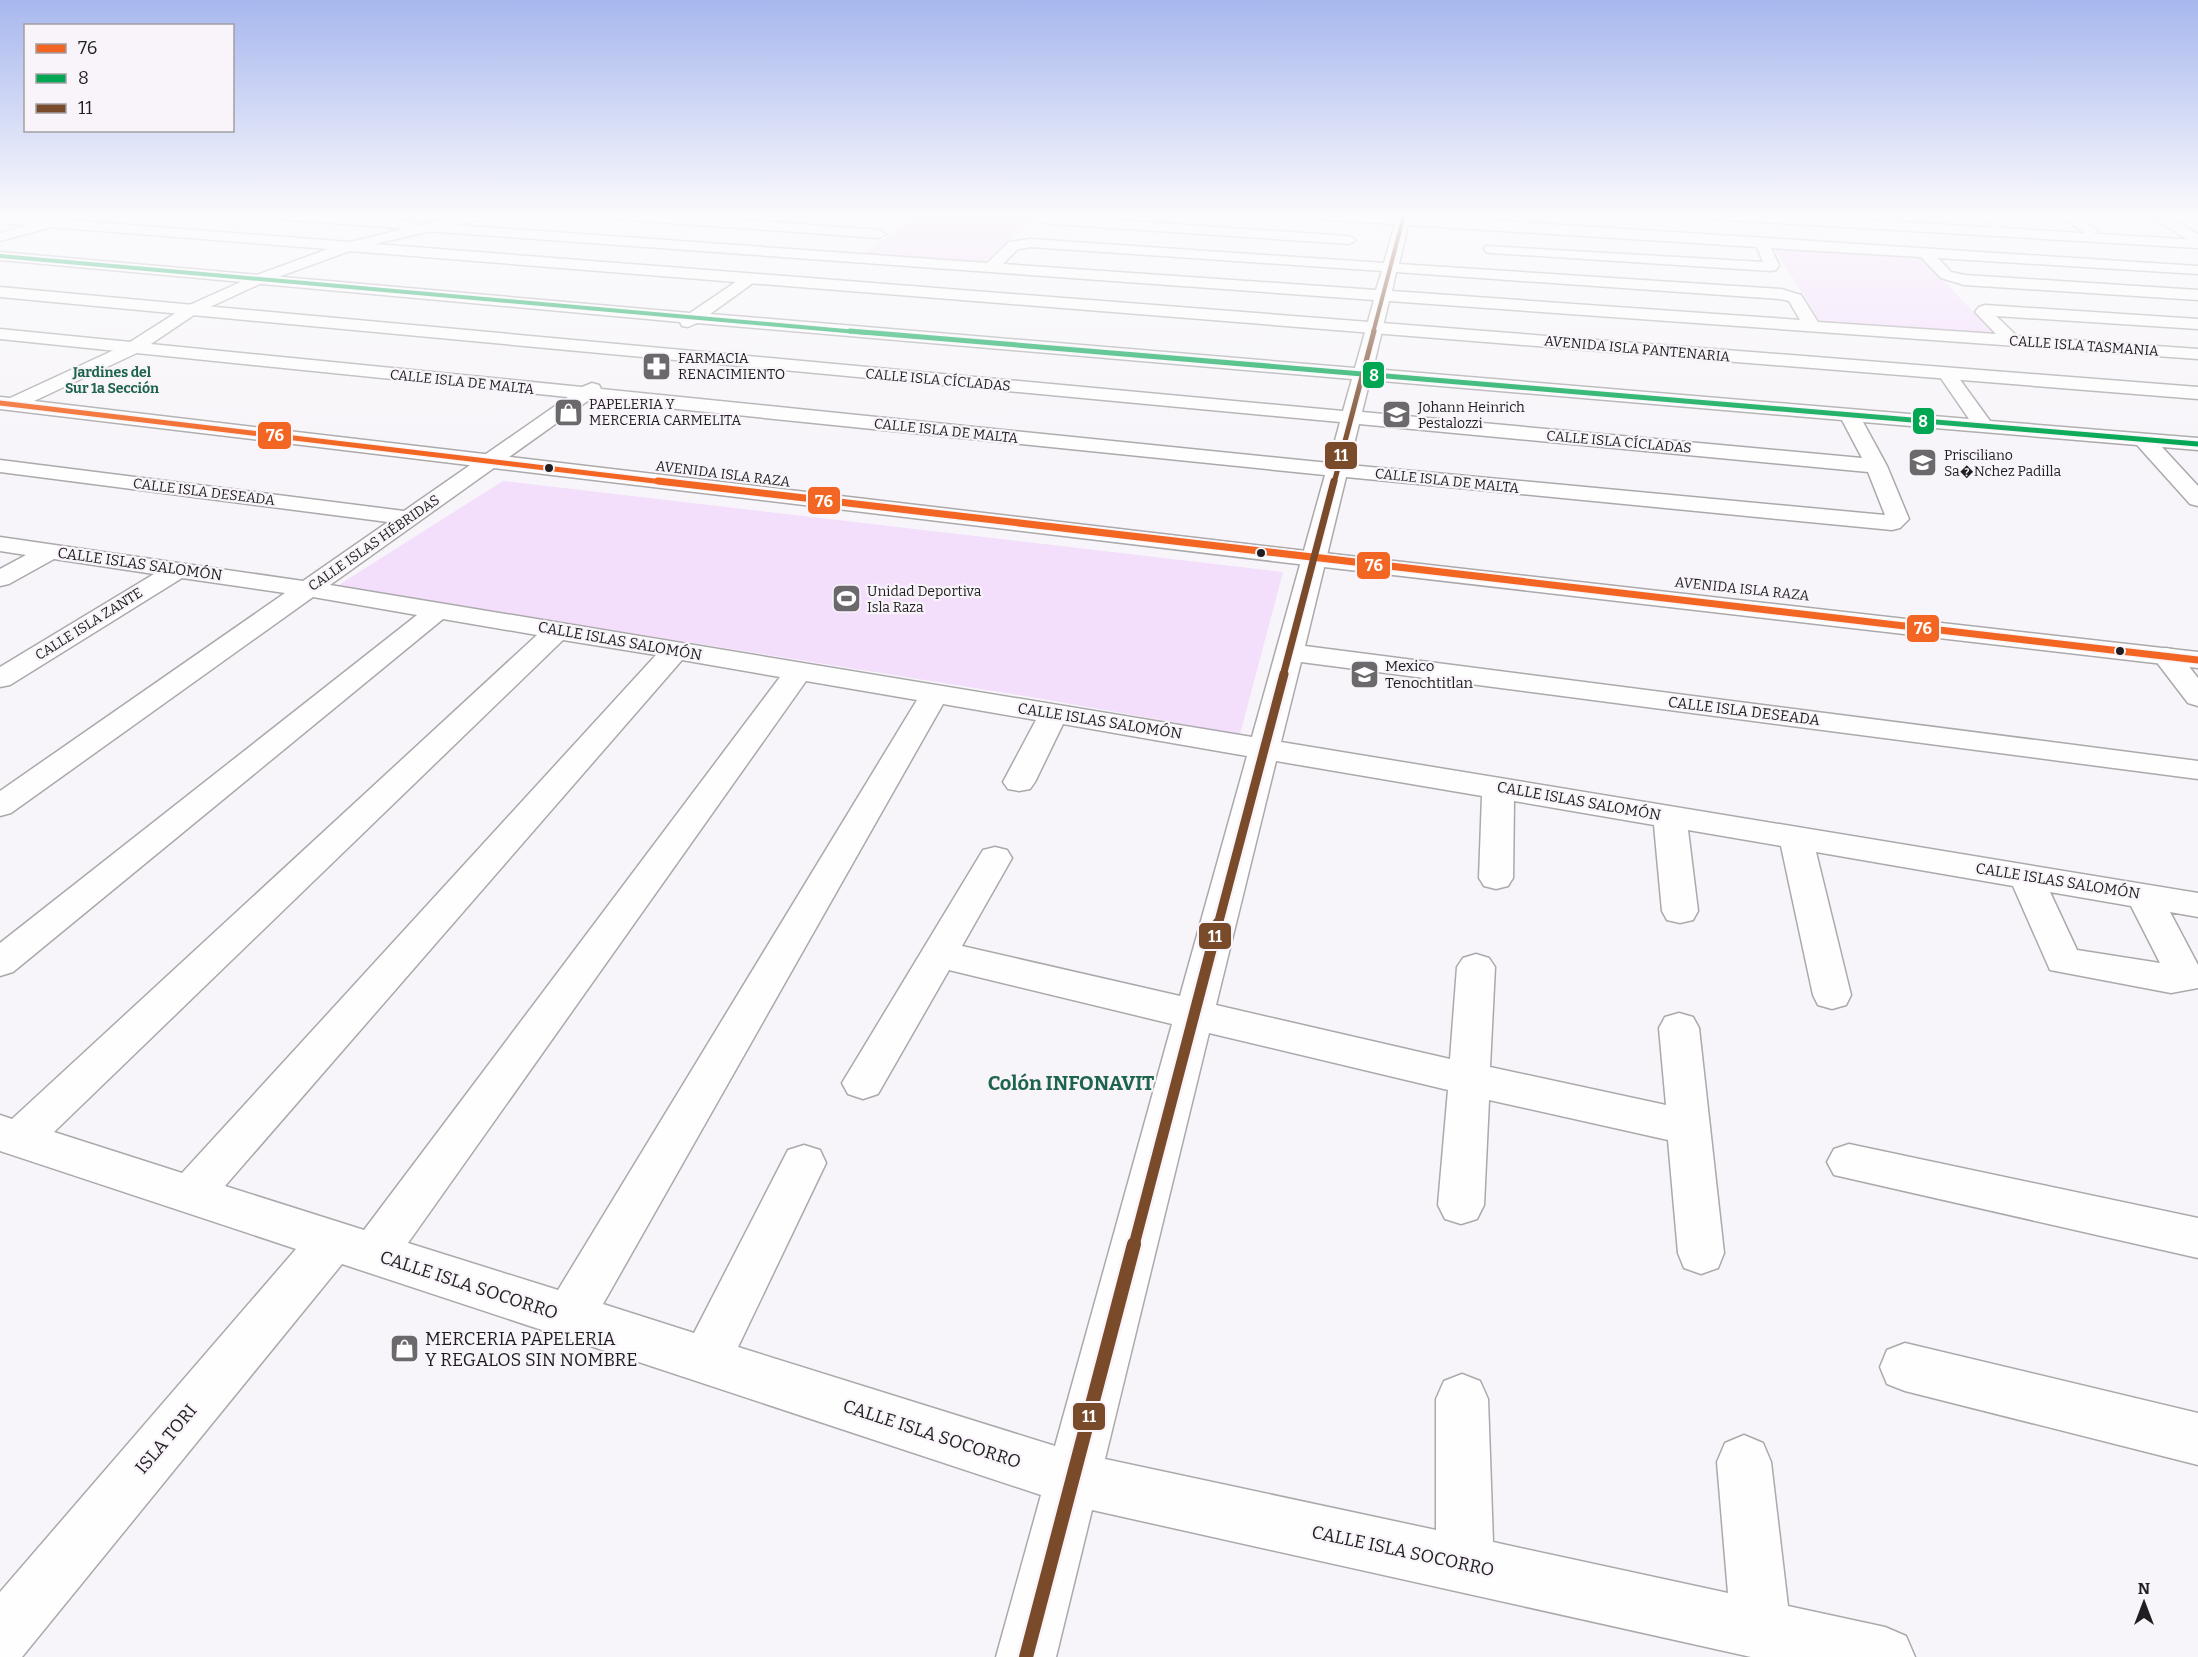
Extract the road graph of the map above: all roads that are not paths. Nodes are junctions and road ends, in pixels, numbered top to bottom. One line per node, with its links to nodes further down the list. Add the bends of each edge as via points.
1 (3, 292): 11 (street, CALLE ISLA CÍCLADAS)
2 (219, 292): 11 (street)
3 (410, 292): 12 (street)
4 (731, 292): 12 (street, CALLE ISLAS HÉBRIDAS)
5 (1385, 292): 20 (street)
6 (1524, 292): 21 (street, AVENIDA ISLA PANTENARIA)
7 (1576, 292): 14 (street, CALLE ISLA TASMANIA)
8 (1742, 292): 14 (street, via 1791,296)
9 (2159, 292): 10 (street)
10 (2198, 295)
11 (182, 309): 17 (street); 18 (street, CALLE ISLA CÍCLADAS)
12 (694, 318): 18 (street, CALLE ISLAS HÉBRIDAS); 20 (street)
13 (2198, 324): 16 (street, via 1985,309 1983,312)
14 (1812, 326): 16 (street, CALLE ISLA TASMANIA)
15 (0, 334): 17 (street, CALLE ISLA DE MALTA)
16 (2012, 341): 19 (street, CALLE ISLA TASMANIA)
17 (124, 347): 23 (street, CALLE ISLA DE MALTA); 24 (street)
18 (644, 353): 23 (street, CALLE ISLAS HÉBRIDAS); 27 (street, CALLE ISLA CÍCLADAS)
19 (2198, 354)
20 (1363, 373): 26 (street); 27 (street)
21 (1949, 377): 22 (street, AVENIDA ISLA PANTENARIA); 25 (street, AVENIDA ISLA PANTENARIA); 28 (street)
22 (2198, 393)
23 (584, 395): 31 (street, CALLE ISLAS HÉBRIDAS); 34 (street, CALLE ISLA DE MALTA)
24 (11, 397): 31 (street, AVENIDA ISLA RAZA); 31 (street, AVENIDA ISLA RAZA)
25 (2198, 400)
26 (1849, 414): 28 (street); 33 (street)
27 (1352, 417): 33 (street, CALLE ISLA CÍCLADAS); 34 (street)
28 (1983, 425): 29 (street)
29 (2143, 439): 30 (street); 35 (street)
30 (2198, 444)
31 (499, 455): 36 (street, CALLE ISLAS HÉBRIDAS); 39 (street, AVENIDA ISLA RAZA)
32 (0, 466): 36 (street, CALLE ISLA DESEADA)
33 (1876, 466): 34 (street, CALLE ISLA DE MALTA, via 1898,519 1892,523)
34 (1338, 470): 39 (street)
35 (2197, 496)
36 (408, 518): 42 (street, CALLE ISLAS HÉBRIDAS)
37 (0, 544): 38 (street, CALLE ISLAS SALOMÓN)
38 (51, 551): 40 (street, CALLE ISLAS SALOMÓN); 41 (street)
39 (1317, 551): 45 (street, AVENIDA ISLA RAZA); 47 (street); 48 (street, AVENIDA ISLA RAZA)
40 (178, 570): 42 (street, CALLE ISLAS SALOMÓN); 51 (street, CALLE ISLA ZANTE)
41 (0, 579)
42 (309, 589): 43 (street, CALLE ISLAS SALOMÓN); 59 (street, CALLE ISLAS HÉBRIDAS)
43 (439, 610): 44 (street, CALLE ISLAS SALOMÓN); 69 (street)
44 (558, 630): 46 (street, CALLE ISLAS SALOMÓN); 77 (street)
45 (2198, 640)
46 (676, 650): 50 (street, CALLE ISLAS SALOMÓN); 80 (street)
47 (1290, 652): 55 (street); 56 (street, CALLE ISLA DESEADA)
48 (2166, 656): 49 (street, AVENIDA ISLA RAZA); 53 (street)
49 (2198, 660)
50 (799, 670): 52 (street, CALLE ISLAS SALOMÓN); 83 (street, ISLA TORI)
51 (0, 679)
52 (935, 693): 54 (street, CALLE ISLAS SALOMÓN); 85 (street)
53 (2198, 697)
54 (1054, 713): 55 (street, CALLE ISLAS SALOMÓN); 57 (street)
55 (1265, 748): 58 (street, CALLE ISLAS SALOMÓN); 72 (street)
56 (2198, 770)
57 (1019, 782)
58 (1498, 788): 60 (street, CALLE ISLAS SALOMÓN); 64 (street)
59 (0, 806)
60 (1670, 817): 61 (street, CALLE ISLAS SALOMÓN); 67 (street)
61 (1796, 838): 63 (street, CALLE ISLAS SALOMÓN); 71 (street)
62 (995, 858): 68 (street)
63 (2026, 876): 65 (street, CALLE ISLAS SALOMÓN); 65 (street, via 2063,961 2171,980 2186,978)
64 (1496, 878)
65 (2143, 895): 66 (street, CALLE ISLAS SALOMÓN)
66 (2198, 905)
67 (1680, 911)
68 (938, 954): 72 (street); 75 (street)
69 (0, 963)
70 (1476, 967): 74 (street)
71 (1832, 995)
72 (1196, 1015): 74 (street); 91 (street)
73 (1679, 1029): 76 (street)
74 (1468, 1079): 76 (street); 81 (street)
75 (863, 1083)
76 (1689, 1127): 84 (street)
77 (9, 1136): 80 (street, CALLE ISLA SOCORRO)
78 (804, 1162): 86 (street)
79 (1849, 1162): 82 (street)
80 (190, 1195): 83 (street, CALLE ISLA SOCORRO)
81 (1461, 1205)
82 (2198, 1238)
83 (353, 1247): 85 (street, CALLE ISLA SOCORRO); 94 (street, ISLA TORI)
84 (1701, 1253)
85 (569, 1317): 86 (street, CALLE ISLA SOCORRO)
86 (706, 1362): 91 (street, CALLE ISLA SOCORRO)
87 (1905, 1366): 89 (street)
88 (1462, 1399): 92 (street)
89 (2198, 1439)
90 (1744, 1462): 93 (street)
91 (1072, 1479): 92 (street, CALLE ISLA SOCORRO); 95 (street)
92 (1465, 1565): 93 (street, CALLE ISLA SOCORRO)
93 (1761, 1630): 96 (street, CALLE ISLA SOCORRO)
94 (0, 1637)
95 (1026, 1657)
96 (1885, 1657)

